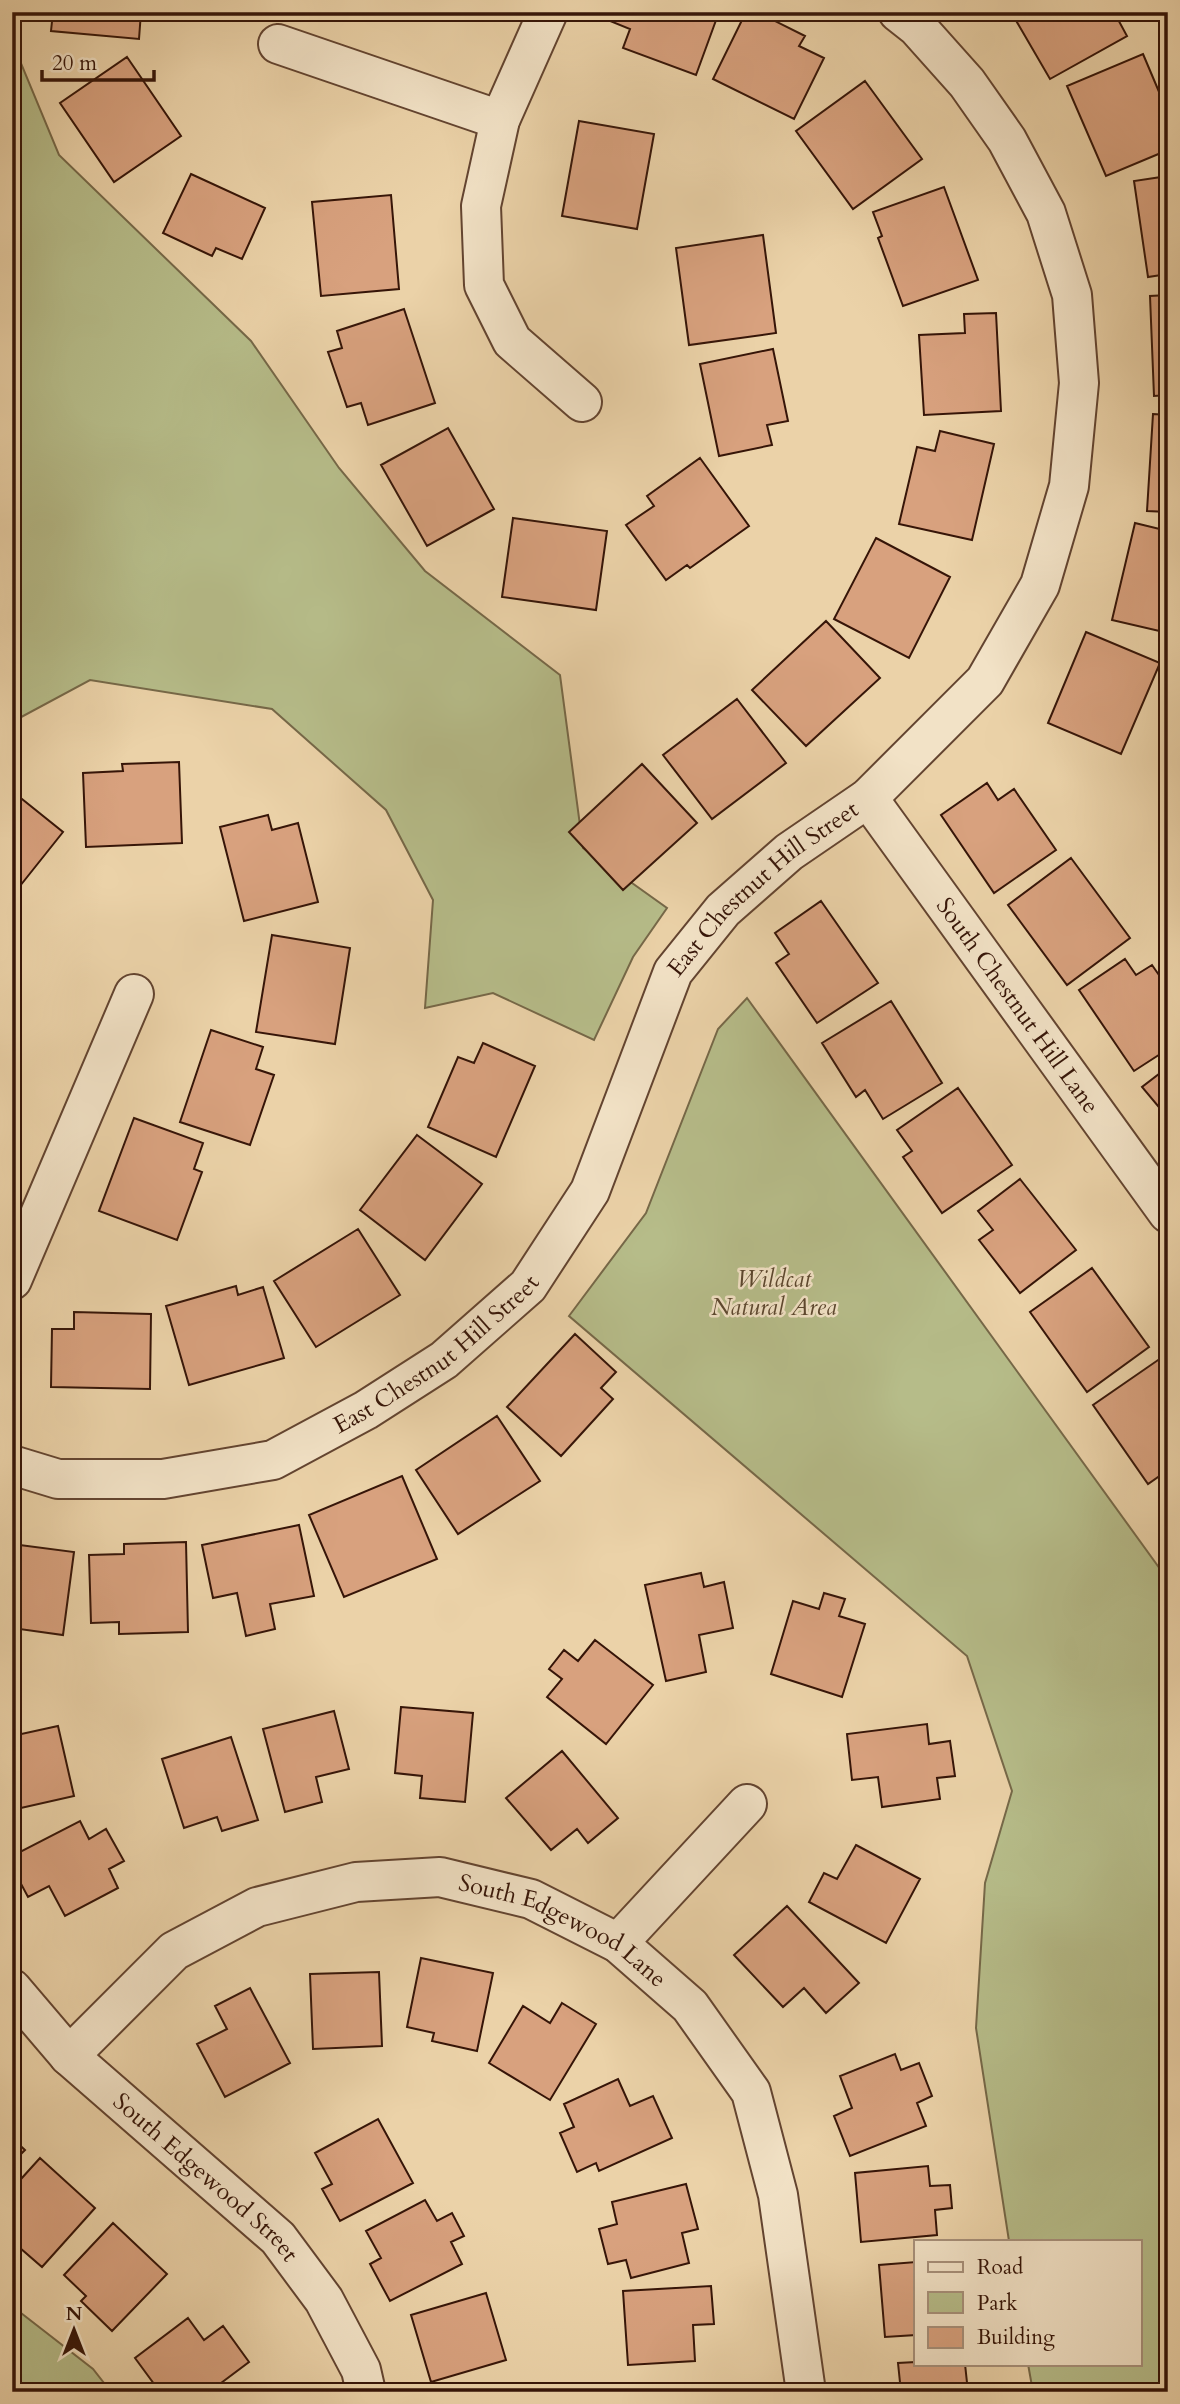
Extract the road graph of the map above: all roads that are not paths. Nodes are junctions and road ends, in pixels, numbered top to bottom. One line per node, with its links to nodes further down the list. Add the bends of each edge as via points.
1 (548, 12): 4 (street)
2 (898, 12): 6 (street, East Chestnut Hill Street, via 967,83 1007,140 1046,212 1072,295 1079,383 1069,486 1040,585 985,681)
3 (278, 44): 4 (street)
4 (500, 120): 5 (street, via 481,206 484,285 512,341)
5 (582, 402)
6 (869, 798): 8 (street, South Chestnut Hill Lane); 10 (street, East Chestnut Hill Street, via 789,852 723,910 673,972 590,1191 528,1286 444,1360 273,1461 163,1479 58,1479)
7 (134, 994): 9 (street)
8 (1168, 1213)
9 (12, 1280)
10 (12, 1465)
11 (747, 1804): 12 (street)
12 (618, 1942): 14 (street, South Edgewood Lane, via 531,1899 440,1877 356,1882 257,1907 174,1951); 16 (street, South Edgewood Lane, via 690,2006 751,2092 778,2194)
13 (12, 1989): 14 (street, South Edgewood Street)
14 (69, 2056): 15 (street, South Edgewood Street, via 278,2238 324,2300 361,2370)
15 (366, 2392)
16 (806, 2392)

